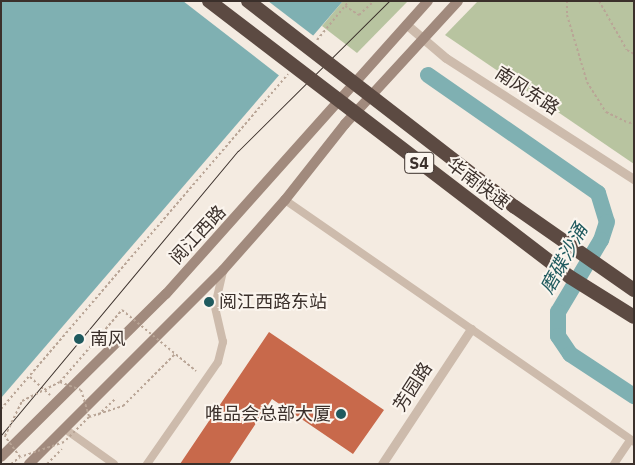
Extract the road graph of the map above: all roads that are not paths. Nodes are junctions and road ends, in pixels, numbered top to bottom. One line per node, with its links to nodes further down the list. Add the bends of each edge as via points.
1 (209, 1): 11 (highway, 华南快速 / S4, bridge, via 570,277)
2 (248, 1): 10 (highway, 华南快速 / S4, bridge, via 508,201)
3 (428, 1): 5 (main road, 阅江西路)
4 (458, 1): 6 (main road)
5 (406, 24): 6 (street, 南风东路); 15 (main road, 阅江西路, via 166,294)
6 (421, 38): 7 (street, 南风东路); 8 (main road, via 345,124)
7 (634, 179)
8 (285, 200): 9 (main road); 12 (street)
9 (223, 270): 13 (main road); 18 (street, via 215,306 222,342 218,362)
10 (634, 290)
11 (634, 318)
12 (471, 329): 14 (street); 19 (street, 芳园路)
13 (65, 429): 16 (main road); 17 (street)
14 (632, 441): 20 (street)
15 (1, 456)
16 (24, 461)
17 (114, 464)
18 (147, 464)
19 (382, 464)
20 (614, 464)

